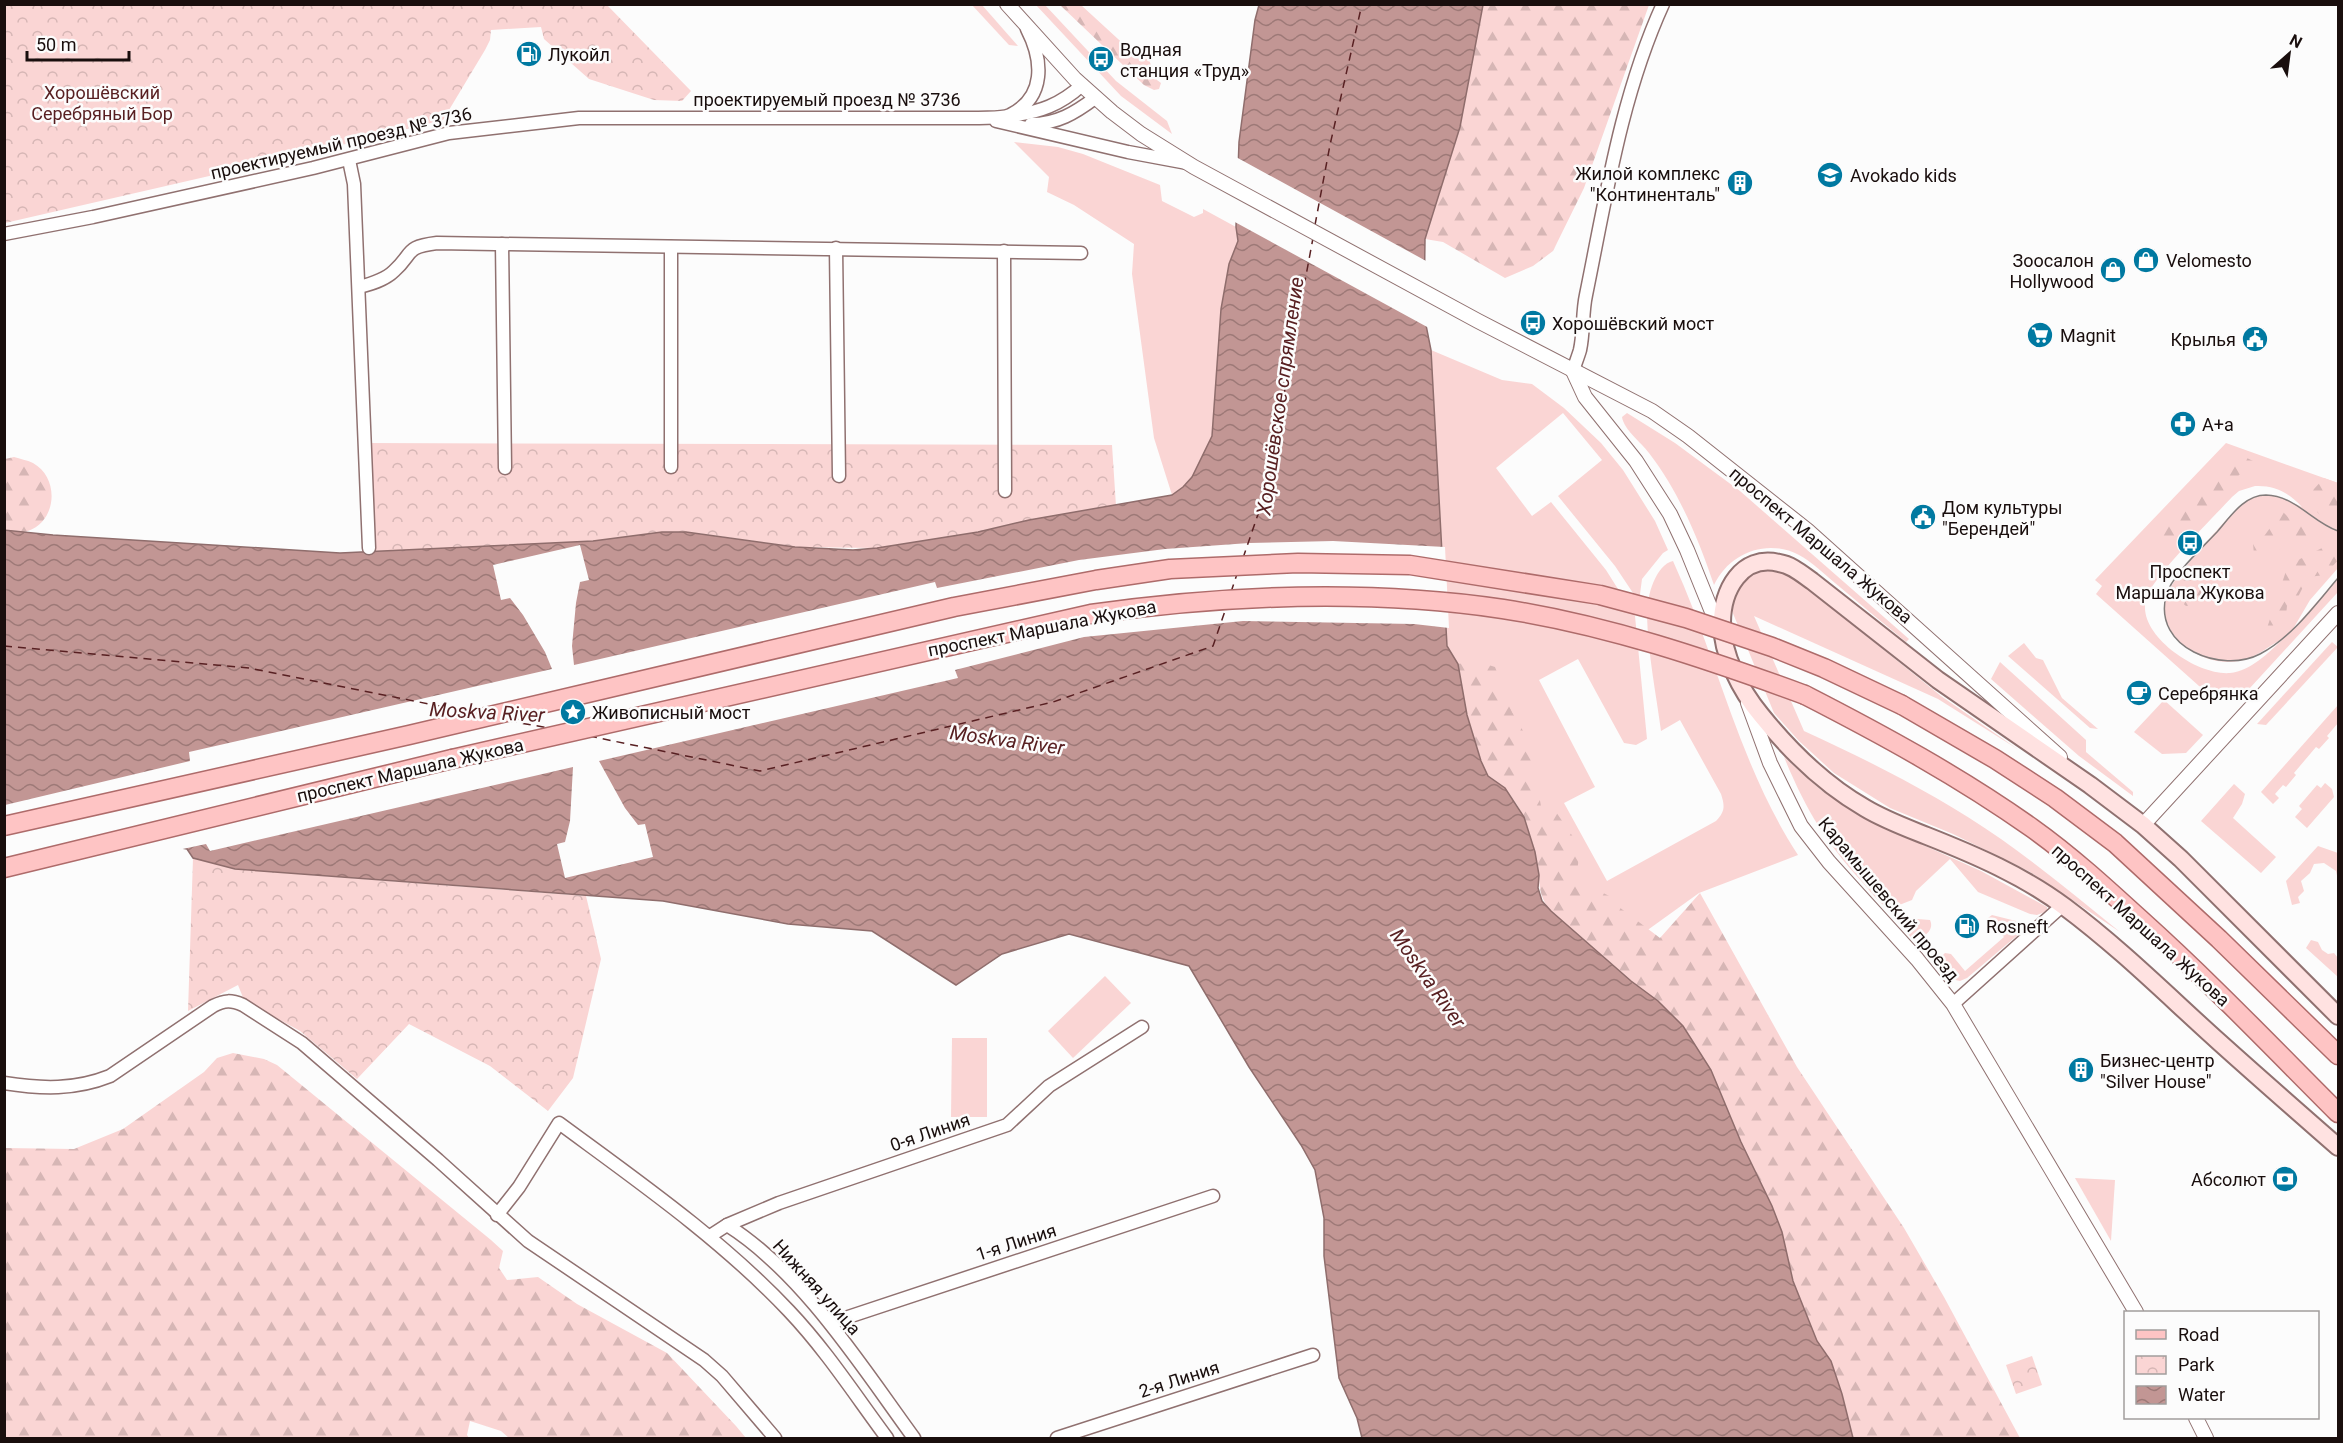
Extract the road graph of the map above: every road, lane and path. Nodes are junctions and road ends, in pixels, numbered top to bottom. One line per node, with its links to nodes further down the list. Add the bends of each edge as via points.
1 (1007, 4): 3 (street, проспект Маршала Жукова)
2 (1663, 4): 16 (street, via 1649,34 1612,160)
3 (1023, 22): 4 (street, проспект Маршала Жукова); 6 (street, via 1033,42 1040,77 1029,100)
4 (1082, 86): 5 (street, проспект Маршала Жукова); 6 (street, via 1067,99 1042,111)
5 (1095, 98): 6 (street, via 1061,120 1044,124); 8 (street, проспект Маршала Жукова, via 1125,123)
6 (1009, 119): 7 (street, проектируемый проезд № 3736, via 579,118 449,133); 8 (street)
7 (349, 160): 9 (street, проектируемый проезд № 3736, via 93,218); 15 (street, via 354,184)
8 (1190, 165): 16 (street, проспект Маршала Жукова)
9 (4, 234)
10 (502, 244): 11 (street); 15 (street, via 420,245 407,254 394,272); 17 (street)
11 (671, 247): 12 (street); 18 (street)
12 (836, 248): 13 (street); 19 (street)
13 (1004, 251): 14 (street); 20 (street)
14 (1081, 253)
15 (358, 287): 21 (street)
16 (1573, 371): 23 (street, Карамышевский проезд, via 1585,397 1636,460 1670,514); 25 (street, проспект Маршала Жукова, via 1652,411 1748,481)
17 (505, 468)
18 (671, 468)
19 (839, 476)
20 (1005, 491)
21 (369, 548)
22 (2338, 613): 26 (street)
23 (1723, 639): 24 (main road, Карамышевский проезд); 25 (main road, via 1723,608 1734,578 1762,562 1778,562 1793,568 1938,680)
24 (1744, 694): 29 (main road, via 1791,749 1846,796 1886,819 1986,861); 30 (street, Карамышевский проезд, via 1770,763 1813,843)
25 (2090, 785): 26 (main road, проспект Маршала Жукова)
26 (2143, 825): 31 (main road, проспект Маршала Жукова)
27 (4, 826): 33 (main road, проспект Маршала Жукова, bridge, via 954,607 1096,580 1170,569 1298,563 1410,565 1600,595 1686,618 1772,647 1902,705 1995,759 2115,843)
28 (4, 868): 35 (main road, проспект Маршала Жукова, bridge, via 440,762 1091,614 1162,604 1279,598 1403,599 1503,609 1587,626 1673,650 1804,695 1887,736 2033,829 2093,876 2186,961)
29 (2063, 905): 30 (street); 36 (main road, via 2118,949)
30 (1953, 1004): 41 (street, Карамышевский проезд)
31 (2338, 1016)
32 (1142, 1027): 39 (street, 0-я Линия, via 1049,1086 1007,1125 779,1203)
33 (2338, 1055)
34 (4, 1083): 38 (street, via 54,1088 92,1083 110,1076 213,1006 232,1001 302,1043)
35 (2338, 1113)
36 (2338, 1147)
37 (1213, 1196): 42 (street, 1-я Линия)
38 (497, 1215): 40 (street, via 559,1123); 46 (street, via 528,1241 704,1360)
39 (728, 1225): 40 (street, 0-я Линия); 42 (street, Нижняя улица, via 749,1239)
40 (710, 1236): 47 (street, via 814,1338)
41 (2135, 1311)
42 (830, 1323): 48 (street, Нижняя улица)
43 (1313, 1355): 49 (street, 2-я Линия)
44 (2197, 1419): 45 (street)
45 (2206, 1437)
46 (775, 1438)
47 (887, 1438)
48 (914, 1438)
49 (1057, 1438)

